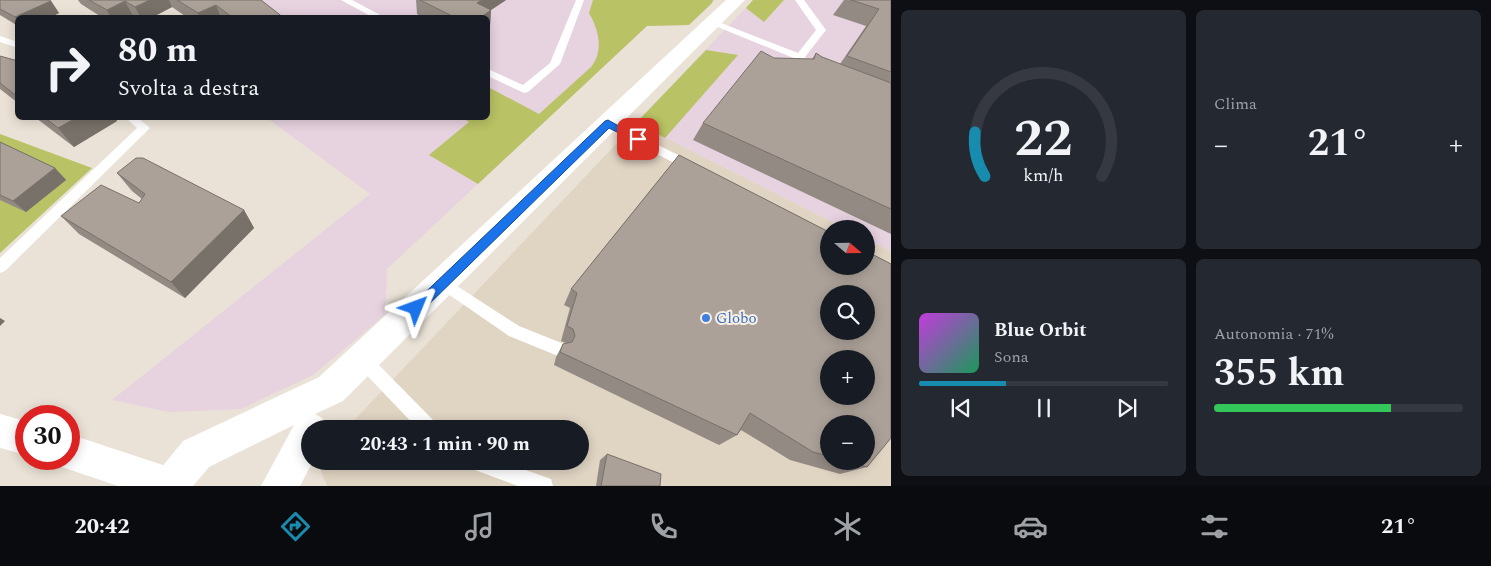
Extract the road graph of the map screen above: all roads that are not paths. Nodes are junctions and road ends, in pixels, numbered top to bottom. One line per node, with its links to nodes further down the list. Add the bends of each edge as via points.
1 (345, 0): 5 (lane)
2 (580, 0): 10 (lane, via 554,64 524,90)
3 (736, 0): 6 (street)
4 (799, 0): 9 (lane, via 821,30)
5 (376, 15)
6 (713, 23): 9 (lane); 13 (street)
7 (0, 39): 8 (lane)
8 (15, 44)
9 (800, 57): 11 (lane, via 814,71)
10 (490, 73)
11 (822, 74)
12 (133, 120): 15 (lane, via 144,128)
13 (608, 124): 14 (lane); 16 (street)
14 (705, 174)
15 (0, 267)
16 (443, 283): 17 (lane, via 514,331); 18 (street)
17 (558, 349)
18 (363, 360): 19 (street); 21 (lane)
19 (331, 389): 20 (street); 27 (street, via 196,454)
20 (315, 420)
21 (421, 420)
22 (0, 431): 23 (street)
23 (15, 435)
24 (301, 446): 28 (street)
25 (80, 456): 27 (street)
26 (499, 470): 29 (lane)
27 (172, 486)
28 (280, 486)
29 (544, 486)

